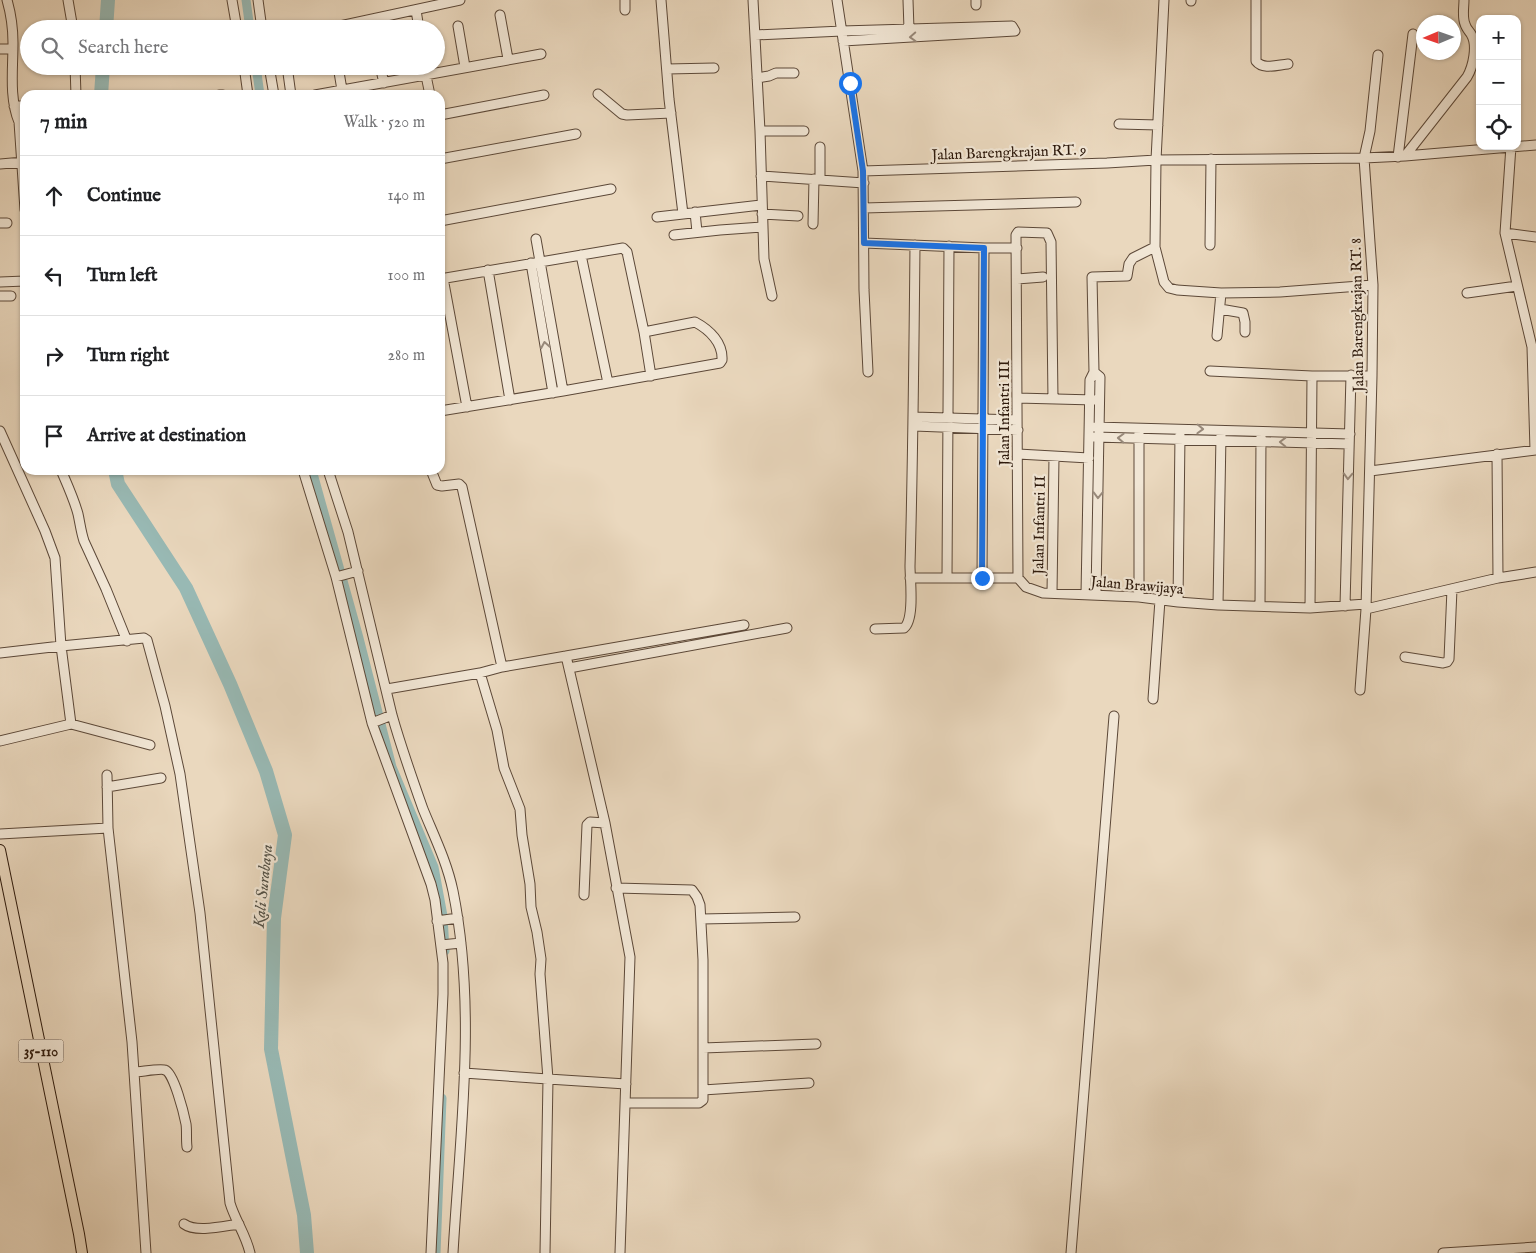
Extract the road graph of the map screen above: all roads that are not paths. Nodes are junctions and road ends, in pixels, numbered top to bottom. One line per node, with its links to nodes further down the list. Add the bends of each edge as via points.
1 (8, 0): 30 (street)
2 (68, 0): 17 (street)
3 (232, 0): 18 (street)
4 (258, 0): 19 (street)
5 (460, 0): 14 (street)
6 (625, 0): 15 (street)
7 (661, 0): 38 (street)
8 (753, 0): 27 (street)
9 (837, 0): 24 (street)
10 (908, 0): 23 (street)
11 (1164, 0): 63 (street)
12 (1256, 0): 34 (street, via 1256,61 1266,67)
13 (1464, 0): 74 (street, via 1464,23 1473,40 1472,67)
14 (416, 10): 20 (street); 21 (street)
15 (625, 10)
16 (500, 15): 33 (street)
17 (71, 20)
18 (235, 20)
19 (261, 20)
20 (369, 20)
21 (417, 20)
22 (458, 26): 35 (street)
23 (908, 29): 24 (street); 25 (street)
24 (842, 31): 27 (street); 28 (street)
25 (930, 32): 25 (street, via 1012,26 1015,31); 28 (street, one-way to 28)
26 (1414, 34): 74 (street)
27 (755, 35): 48 (street)
28 (843, 41): 80 (street)
29 (0, 49): 30 (street)
30 (13, 49): 58 (street)
31 (541, 54): 33 (street)
32 (1378, 55): 75 (street, Jalan Barengkrajan RT. 8)
33 (508, 59): 35 (street)
34 (1288, 64)
35 (466, 67): 37 (street)
36 (714, 68): 38 (street)
37 (445, 69)
38 (667, 69): 60 (street)
39 (794, 73): 48 (street)
40 (75, 75): 50 (street)
41 (245, 75): 51 (street)
42 (270, 75): 52 (street)
43 (288, 75): 53 (street)
44 (340, 75): 54 (street)
45 (382, 75): 49 (street)
46 (411, 75): 49 (street)
47 (426, 75): 55 (street)
48 (757, 78): 64 (street)
49 (384, 83): 54 (street)
50 (76, 90)
51 (247, 90)
52 (273, 90)
53 (290, 90)
54 (342, 90)
55 (429, 90)
56 (598, 94): 60 (street, via 622,114)
57 (544, 95): 61 (street)
58 (14, 106): 59 (street); 65 (street)
59 (20, 106)
60 (671, 113): 89 (street)
61 (445, 114)
62 (1119, 124): 63 (street)
63 (1158, 125): 77 (street)
64 (760, 131): 66 (street); 81 (street)
65 (20, 132)
66 (804, 132)
67 (576, 134): 73 (street)
68 (1536, 145): 69 (street, Jalan Barengkrajan RT. 9)
69 (1521, 146)
70 (820, 147): 82 (street)
71 (1476, 150): 74 (street, Jalan Barengkrajan RT. 9)
72 (1511, 150): 96 (street)
73 (445, 156)
74 (1402, 156): 75 (street, Jalan Barengkrajan RT. 9)
75 (1364, 158): 76 (street, Jalan Barengkrajan RT. 9); 115 (street, Jalan Barengkrajan RT. 8)
76 (1211, 159): 77 (street, Jalan Barengkrajan RT. 9); 102 (street)
77 (1156, 160): 80 (street, Jalan Barengkrajan RT. 9); 104 (street)
78 (0, 164): 79 (street)
79 (20, 164)
80 (863, 171): 83 (street)
81 (761, 176): 82 (street); 87 (street)
82 (817, 180): 83 (street); 93 (street)
83 (864, 183): 86 (street)
84 (611, 189): 92 (street)
85 (1076, 202): 86 (street)
86 (864, 208): 100 (street)
87 (761, 210): 88 (street); 90 (street); 94 (street)
88 (695, 212): 89 (street); 95 (street)
89 (683, 214): 91 (street)
90 (798, 216)
91 (657, 217)
92 (445, 220)
93 (813, 224)
94 (762, 227): 95 (street); 122 (street)
95 (697, 232): 97 (street)
96 (1505, 233): 98 (street); 116 (street)
97 (674, 235)
98 (1536, 237)
99 (536, 239): 108 (street)
100 (864, 243): 101 (street); 128 (street)
101 (914, 245): 103 (street); 145 (street)
102 (1210, 245)
103 (949, 246): 105 (street); 146 (street)
104 (1155, 247): 118 (street, via 1164,282 1169,288); 129 (street, via 1133,258 1127,276 1092,277)
105 (984, 248): 106 (street); 147 (street)
106 (1017, 248): 112 (street, Jalan Infantri III); 138 (street, via 1017,232 1049,235)
107 (581, 255): 108 (street); 124 (street, via 625,249); 134 (street)
108 (535, 263): 109 (street); 135 (street); 136 (street, one-way to 108)
109 (488, 270): 110 (street); 140 (street)
110 (445, 277)
111 (1043, 277): 112 (street)
112 (1017, 279): 137 (street, Jalan Infantri III)
113 (0, 282): 114 (street)
114 (20, 282)
115 (1373, 285): 118 (street); 133 (street, Jalan Barengkrajan RT. 8)
116 (1517, 286): 119 (street); 166 (street, via 1532,347)
117 (445, 293): 142 (street)
118 (1221, 293): 123 (street)
119 (1467, 293)
120 (0, 296): 121 (street)
121 (10, 296)
122 (772, 296)
123 (1220, 309): 125 (street, via 1243,313); 126 (street)
124 (644, 332): 131 (street); 131 (street, via 695,322 714,336 723,358 720,362)
125 (1245, 332)
126 (1217, 336)
127 (1210, 371): 132 (street)
128 (868, 372)
129 (1094, 372): 139 (street, via 1100,377); 141 (street, via 1090,380)
130 (1351, 375): 132 (street); 133 (street); 157 (street)
131 (650, 376): 134 (street)
132 (1312, 376): 156 (street)
133 (1372, 376): 171 (street, Jalan Barengkrajan RT. 8)
134 (608, 383): 135 (street)
135 (563, 391): 136 (street)
136 (553, 393): 140 (street)
137 (1017, 398): 138 (street); 144 (street, Jalan Infantri III)
138 (1053, 399): 141 (street)
139 (1100, 399): 141 (street); 149 (street)
140 (510, 400): 142 (street)
141 (1090, 400): 148 (street)
142 (467, 407): 143 (street)
143 (445, 410)
144 (1018, 420): 147 (street); 152 (street, Jalan Infantri III)
145 (914, 421): 146 (street); 180 (street)
146 (948, 422): 147 (street); 179 (street)
147 (984, 424): 152 (street); 181 (street)
148 (1089, 426): 149 (street); 158 (street)
149 (1099, 427): 150 (street); 159 (street)
150 (1139, 428): 151 (street); 160 (street)
151 (1180, 429): 153 (street, one-way to 153); 161 (street)
152 (1018, 430): 167 (street, Jalan Infantri III)
153 (1221, 430): 155 (street); 162 (street)
154 (0, 431): 199 (street, via 55,558)
155 (1261, 431): 156 (street); 163 (street)
156 (1312, 433): 157 (street); 164 (street)
157 (1350, 434): 165 (street)
158 (1089, 437): 159 (street); 170 (street)
159 (1099, 437): 160 (street, one-way to 159); 186 (street, one-way to 186)
160 (1139, 438): 161 (street); 187 (street)
161 (1180, 439): 162 (street); 189 (street)
162 (1221, 440): 163 (street); 190 (street)
163 (1261, 442): 164 (street, one-way to 163); 191 (street)
164 (1312, 443): 165 (street); 194 (street)
165 (1349, 444): 192 (street, one-way to 192)
166 (1536, 450): 168 (street)
167 (1018, 454): 169 (street); 182 (street, Jalan Infantri III)
168 (1497, 454): 171 (street); 183 (street)
169 (1054, 457): 170 (street); 185 (street, Jalan Infantri II)
170 (1088, 458): 186 (street)
171 (1370, 471): 193 (street, Jalan Barengkrajan RT. 8)
172 (63, 475): 198 (street, via 84,541)
173 (305, 475): 178 (street)
174 (330, 475): 176 (street, via 348,532)
175 (433, 475): 203 (street, via 437,485 459,484 462,487)
176 (354, 572): 178 (street); 206 (street)
177 (1536, 572): 183 (street, Jalan Brawijaya)
178 (336, 577): 211 (street)
179 (947, 577): 180 (street); 181 (street)
180 (910, 578): 197 (street, via 910,614 906,627)
181 (982, 578): 182 (street)
182 (1018, 578): 185 (street, Jalan Brawijaya, via 1034,590)
183 (1498, 578): 184 (street, Jalan Brawijaya)
184 (1452, 589): 193 (street, Jalan Brawijaya); 202 (street, via 1449,659 1443,663)
185 (1052, 593): 186 (street, Jalan Brawijaya)
186 (1091, 594): 187 (street, Jalan Brawijaya)
187 (1139, 597): 188 (street, Jalan Brawijaya)
188 (1160, 600): 189 (street, Jalan Brawijaya); 208 (street)
189 (1178, 602): 190 (street, Jalan Brawijaya)
190 (1218, 605): 191 (street, Jalan Brawijaya)
191 (1260, 606): 194 (street, Jalan Brawijaya)
192 (1345, 606): 193 (street, Jalan Brawijaya); 194 (street, Jalan Brawijaya)
193 (1366, 606): 207 (street, Jalan Barengkrajan RT. 8)
194 (1310, 608)
195 (744, 624): 201 (street)
196 (787, 628): 204 (street)
197 (875, 629)
198 (127, 641): 199 (street); 241 (street, via 147,640 180,774 200,913 230,1203)
199 (60, 646): 200 (street); 212 (street)
200 (0, 653)
201 (566, 656): 203 (street); 204 (street)
202 (1405, 656)
203 (502, 667): 205 (street)
204 (569, 668): 218 (street)
205 (480, 673): 206 (street); 234 (street, via 497,730 504,768 520,809 531,906 541,959)
206 (387, 690): 209 (street)
207 (1360, 690)
208 (1154, 699)
209 (389, 716): 211 (street); 225 (street, via 448,872)
210 (1114, 716): 250 (street)
211 (373, 722): 227 (street, via 403,812 426,868)
212 (71, 724): 213 (street); 214 (street)
213 (0, 741)
214 (150, 745)
215 (107, 776): 217 (street)
216 (161, 778): 217 (street)
217 (107, 787): 219 (street)
218 (605, 823): 222 (street); 223 (street, via 590,822 587,825)
219 (108, 828): 220 (street); 232 (street)
220 (0, 834)
221 (0, 850): 243 (main road, 35-110)
222 (619, 888): 226 (street, via 689,889 699,901); 235 (street, via 630,957)
223 (584, 896)
224 (795, 917): 226 (street)
225 (455, 919): 227 (street); 228 (street)
226 (701, 919): 231 (street)
227 (439, 921): 229 (street)
228 (460, 943): 229 (street); 233 (street, via 466,1010)
229 (442, 944): 246 (street, via 443,994)
230 (816, 1044): 231 (street)
231 (703, 1048): 237 (street)
232 (134, 1072): 239 (street, via 167,1071 181,1101); 244 (street)
233 (464, 1073): 234 (street); 247 (street)
234 (548, 1079): 235 (street); 248 (street)
235 (626, 1084): 238 (street)
236 (809, 1084): 237 (street)
237 (703, 1090): 238 (street, via 700,1103)
238 (628, 1103): 249 (street)
239 (187, 1147)
240 (184, 1224): 241 (street, via 195,1229)
241 (239, 1224): 245 (street)
242 (1536, 1247): 251 (street)
243 (82, 1253)
244 (146, 1253)
245 (250, 1253)
246 (431, 1253)
247 (452, 1253)
248 (545, 1253)
249 (620, 1253)
250 (1071, 1253)
251 (1443, 1253)

